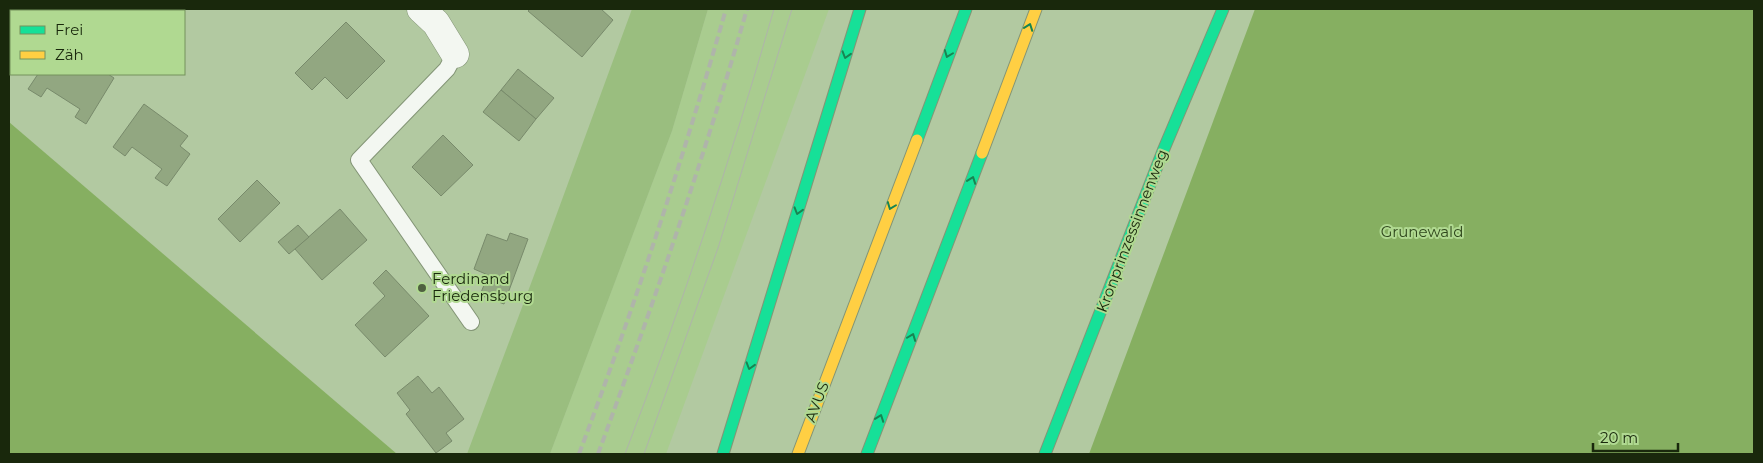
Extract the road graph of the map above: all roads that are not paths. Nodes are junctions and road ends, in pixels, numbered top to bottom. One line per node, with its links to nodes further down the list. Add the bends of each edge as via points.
1 (421, 9): 6 (street, via 436,23)
2 (860, 9): 8 (main road, one-way to 8)
3 (966, 9): 9 (main road, AVUS, one-way to 9)
4 (1036, 9): 10 (main road, one-way to 4)
5 (1223, 9): 11 (main road, Kronprinzessinnenweg, via 1163,151)
6 (455, 54): 7 (lane, via 447,70 359,160)
7 (471, 322)
8 (723, 454)
9 (798, 454)
10 (867, 454)
11 (1045, 454)

